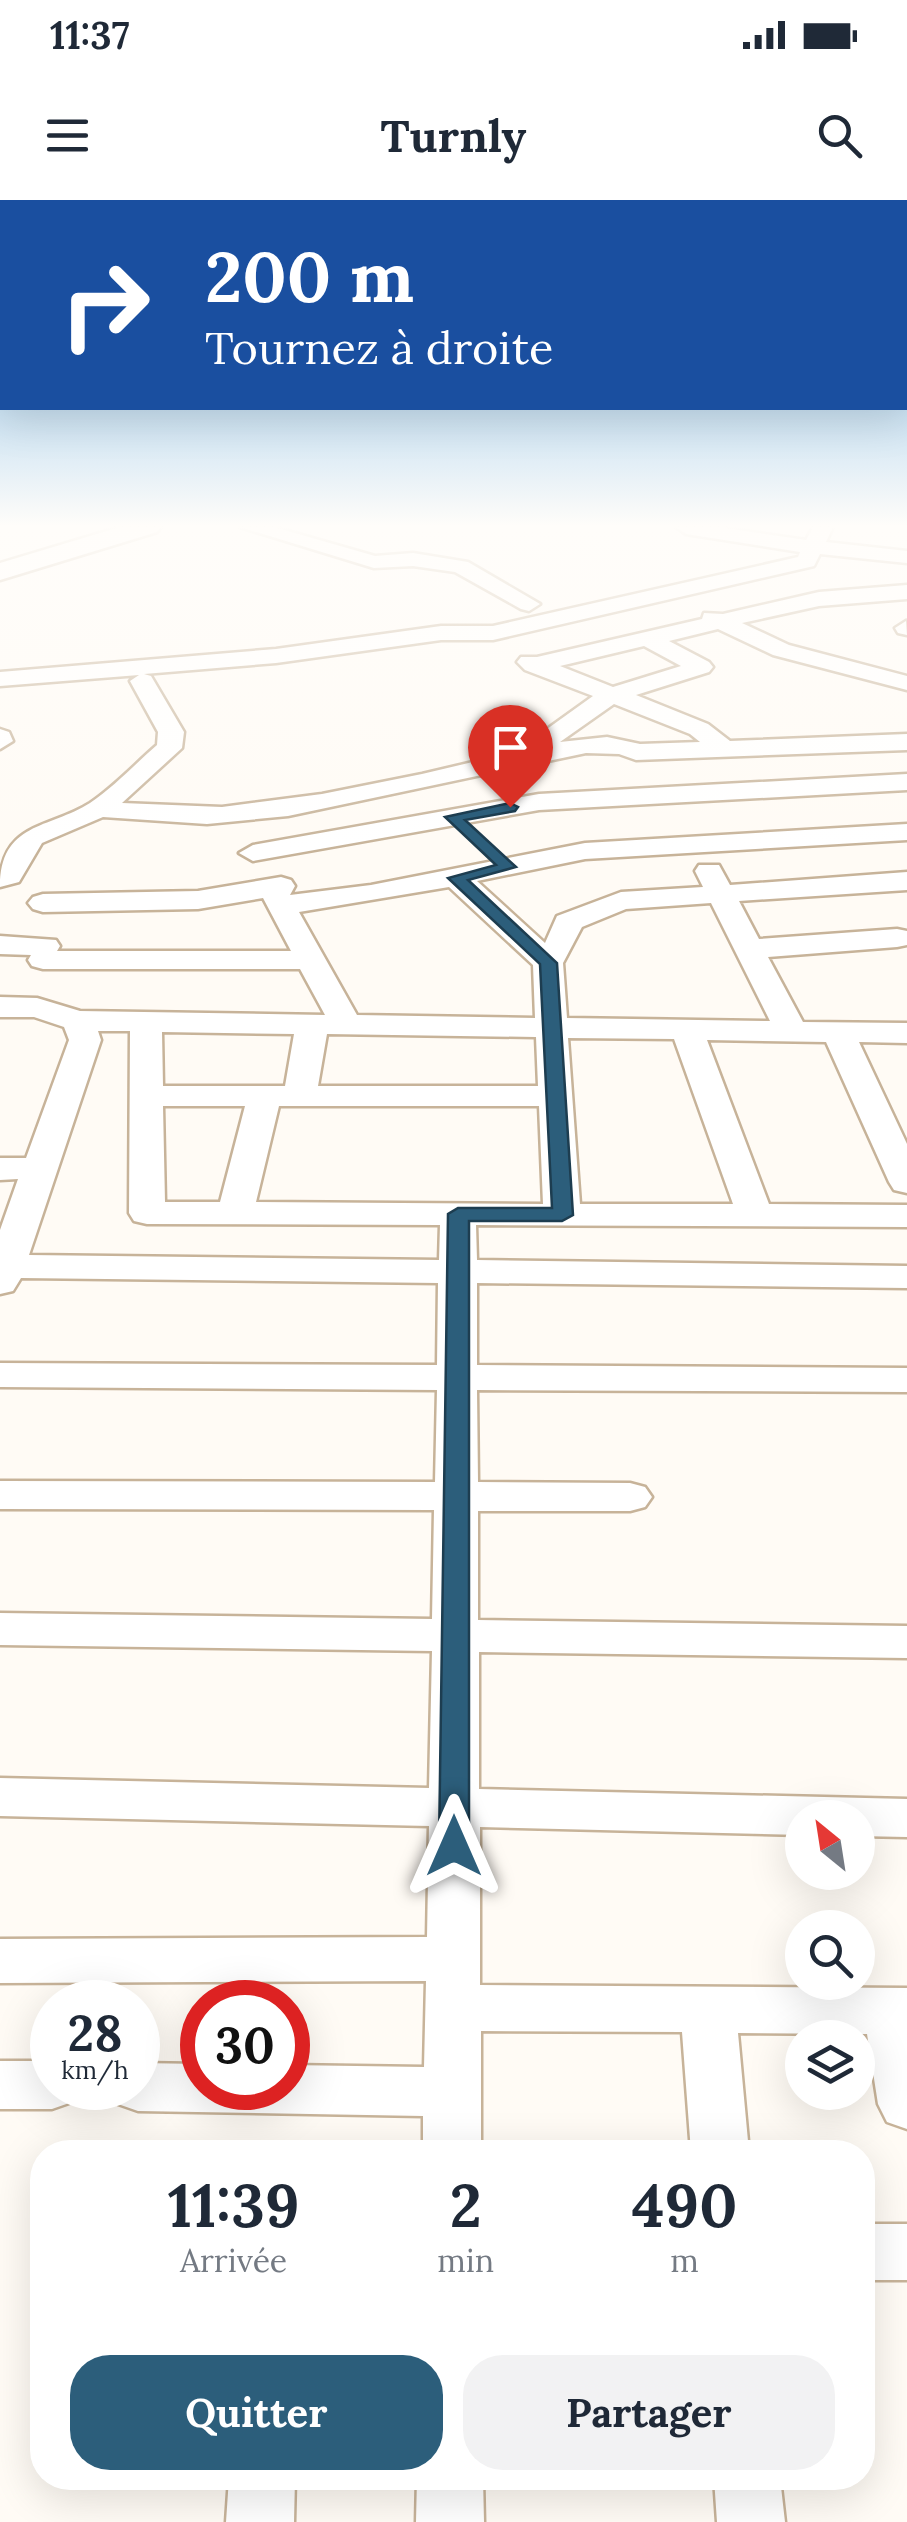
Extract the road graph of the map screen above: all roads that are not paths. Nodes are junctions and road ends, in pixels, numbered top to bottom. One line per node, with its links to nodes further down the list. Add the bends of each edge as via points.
1 (424, 635): 7 (street, via 257,658)
2 (496, 635): 6 (street)
3 (660, 635): 5 (street)
4 (749, 635): 9 (street)
5 (648, 638): 6 (street); 10 (street, via 702,668)
6 (533, 665): 10 (street)
7 (0, 679)
8 (142, 680): 19 (street, via 171,732 169,748)
9 (907, 683)
10 (609, 696): 12 (street, via 699,729); 14 (street)
11 (777, 748): 12 (street); 15 (street); 17 (street)
12 (726, 750): 13 (street)
13 (636, 752): 14 (street, via 613,744); 18 (street)
14 (522, 757): 16 (street)
15 (904, 766): 17 (street)
16 (415, 785): 20 (street); 21 (street)
17 (802, 788): 18 (street)
18 (660, 796): 23 (street); 26 (street)
19 (99, 809): 20 (street); 25 (street)
20 (220, 815): 27 (street)
21 (453, 817): 23 (street); 27 (street); 28 (street)
22 (0, 823): 25 (street)
23 (551, 829): 26 (street); 28 (street)
24 (907, 832): 26 (street)
25 (31, 838): 29 (street)
26 (694, 845): 32 (street)
27 (253, 853): 33 (street, via 281,886)
28 (508, 867): 30 (street)
29 (4, 877): 34 (street, via 37,889)
30 (456, 878): 33 (street); 40 (street)
31 (907, 882): 32 (street)
32 (720, 893): 37 (street); 40 (street, via 621,900 584,914 568,922)
33 (277, 896): 34 (street); 39 (street)
34 (43, 902): 38 (street)
35 (897, 938): 37 (street)
36 (0, 945): 38 (street)
37 (750, 949): 49 (street)
38 (44, 953): 39 (street); 42 (street)
39 (311, 960): 46 (street)
40 (548, 963): 47 (street)
41 (0, 1006): 42 (street)
42 (37, 1008): 43 (street)
43 (78, 1021): 44 (street); 55 (street, via 85,1040)
44 (146, 1022): 45 (street); 52 (street)
45 (312, 1024): 46 (street); 53 (street)
46 (346, 1025): 47 (street)
47 (552, 1028): 48 (street); 54 (street)
48 (687, 1030): 49 (street); 61 (street)
49 (792, 1032): 50 (street)
50 (838, 1032): 51 (street); 57 (street)
51 (907, 1033)
52 (146, 1096): 53 (street); 58 (street, via 147,1213)
53 (282, 1096): 54 (street); 58 (street)
54 (556, 1096): 60 (street)
55 (40, 1168): 56 (street); 64 (street)
56 (0, 1169)
57 (907, 1182)
58 (235, 1213): 59 (street)
59 (458, 1214): 60 (street); 63 (street)
60 (562, 1215): 61 (street)
61 (754, 1216): 62 (street)
62 (907, 1216)
63 (458, 1270): 64 (street); 65 (street); 67 (street)
64 (2, 1272)
65 (907, 1277)
66 (0, 1375): 67 (street)
67 (458, 1378): 68 (street); 71 (street)
68 (907, 1380)
69 (0, 1496): 71 (street)
70 (630, 1497): 71 (street)
71 (457, 1498): 73 (street)
72 (0, 1629): 73 (street)
73 (456, 1636): 74 (street); 76 (street)
74 (907, 1642)
75 (0, 1797): 76 (street)
76 (454, 1808): 77 (street); 79 (street)
77 (907, 1818)
78 (0, 1961): 79 (street)
79 (454, 1984): 80 (street); 85 (street)
80 (708, 2010): 81 (street); 88 (street)
81 (899, 2011): 86 (street)
82 (0, 2085): 83 (street)
83 (30, 2086)
84 (160, 2087): 85 (street)
85 (453, 2092): 87 (street)
86 (907, 2104)
87 (452, 2140)
88 (719, 2140)
89 (875, 2252): 90 (street)
90 (907, 2252)
91 (261, 2490): 94 (street)
92 (450, 2490): 95 (street)
93 (748, 2490): 96 (street)
94 (260, 2522)
95 (450, 2522)
96 (750, 2522)

